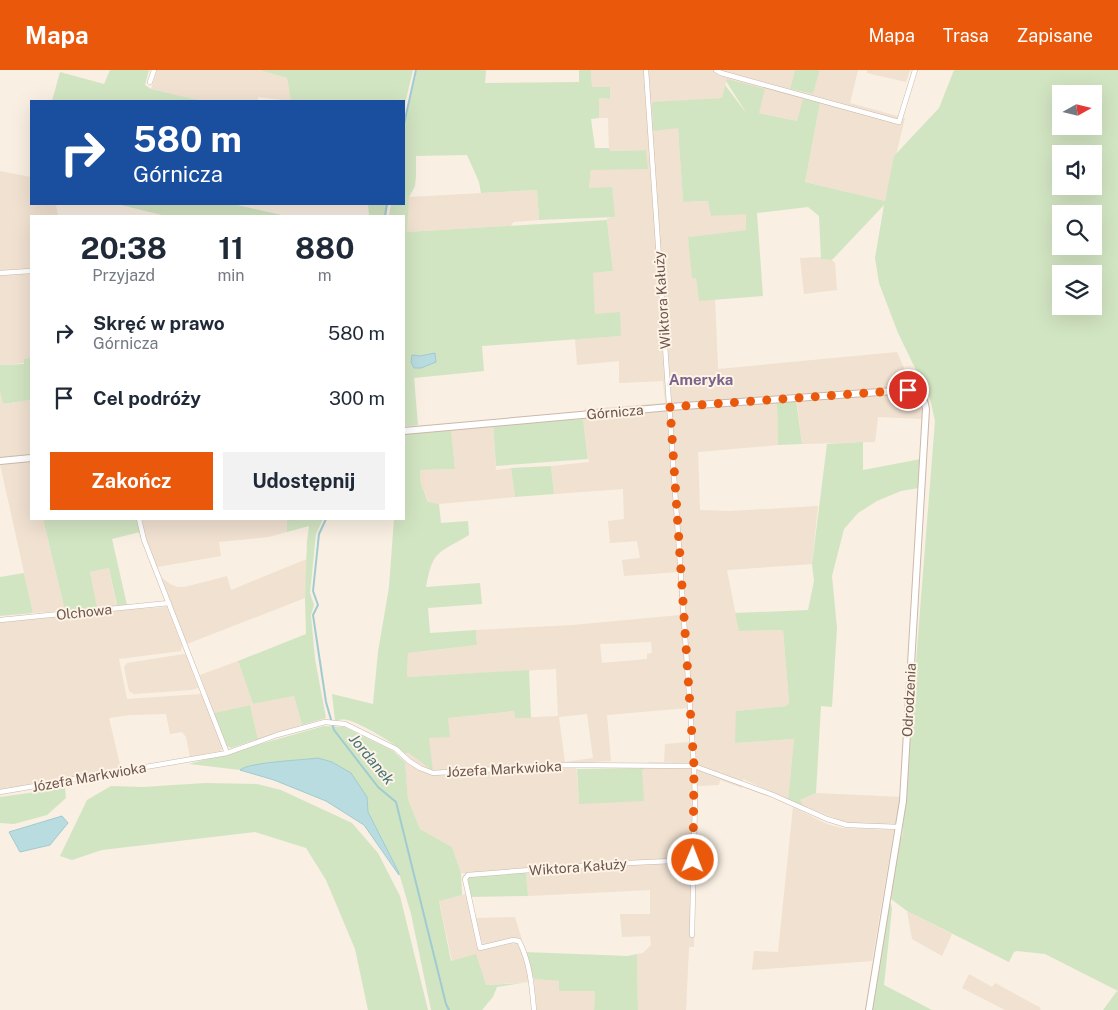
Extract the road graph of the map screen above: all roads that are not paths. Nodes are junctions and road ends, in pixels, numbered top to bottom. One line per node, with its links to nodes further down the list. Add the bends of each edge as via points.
1 (154, 70): 5 (street)
2 (646, 70): 9 (street, Wiktora Kałuży)
3 (716, 70): 4 (street, via 900,122)
4 (915, 70)
5 (150, 82)
6 (30, 271): 7 (street)
7 (0, 273)
8 (917, 391): 9 (street, Górnicza); 19 (street, Odrodzenia, via 923,397 926,409 903,801)
9 (670, 407): 10 (street, Górnicza); 17 (street, Wiktora Kałuży)
10 (405, 431)
11 (30, 458): 12 (street)
12 (0, 461)
13 (139, 520): 14 (street)
14 (169, 603): 15 (street, Olchowa); 16 (street)
15 (0, 620)
16 (227, 753): 17 (street, Józefa Markwioka, via 327,722 345,724 396,748 409,761 433,773 563,765); 18 (street, Józefa Markwioka)
17 (694, 766): 19 (street, Józefa Markwioka, via 847,825); 20 (street, Wiktora Kałuży)
18 (0, 792)
19 (898, 827): 23 (street, Odrodzenia)
20 (693, 860): 21 (street, Wiktora Kałuży); 22 (street, Wiktora Kałuży, via 468,875 464,879 480,948 513,940 519,942 531,980)
21 (692, 935)
22 (534, 1010)
23 (869, 1010)

